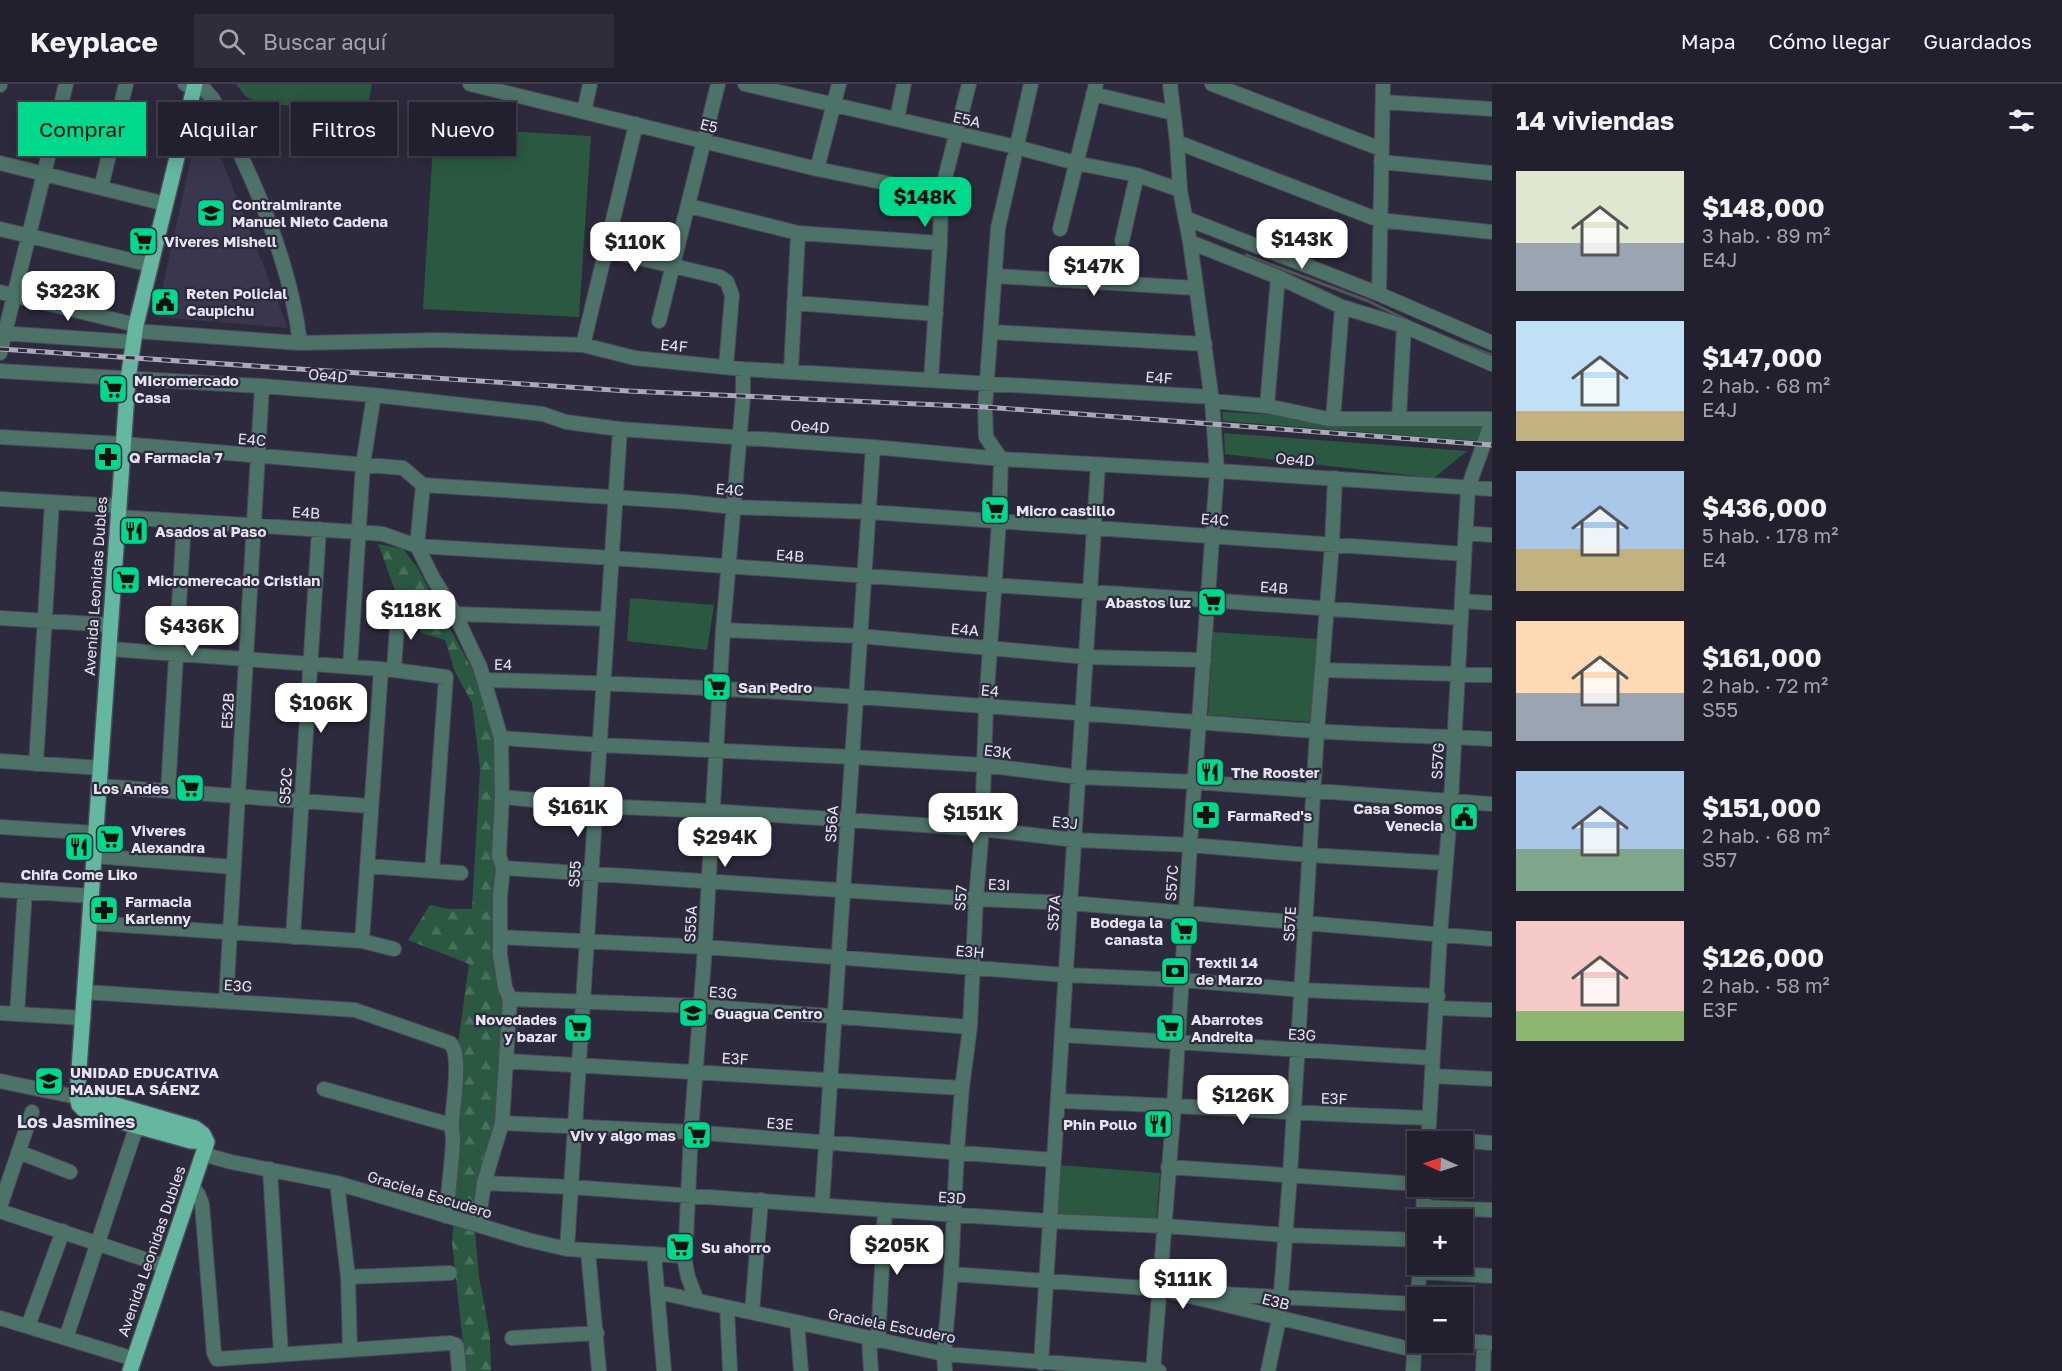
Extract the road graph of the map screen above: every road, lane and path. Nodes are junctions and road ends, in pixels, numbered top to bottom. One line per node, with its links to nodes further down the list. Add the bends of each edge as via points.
1 (66, 84): 33 (street)
2 (126, 84): 35 (street)
3 (470, 84): 20 (street, E5)
4 (590, 84): 20 (street)
5 (718, 84): 25 (street)
6 (745, 84): 15 (street, E5A)
7 (839, 84): 18 (street)
8 (904, 84): 22 (street)
9 (969, 84): 24 (street)
10 (1031, 84): 27 (street)
11 (1170, 84): 21 (street, S57C)
12 (1212, 84): 28 (street)
13 (1383, 84): 17 (street)
14 (192, 85): 38 (main road, Avenida Leonidas Dubles); 67 (street, via 205,90 213,99 271,226)
15 (776, 88): 18 (street, E5A)
16 (1095, 89): 21 (street); 30 (street)
17 (1383, 102): 19 (street); 28 (street)
18 (834, 105): 22 (street, E5A); 31 (street)
19 (1492, 109)
20 (584, 112): 23 (street, E5)
21 (1173, 113): 26 (street, S57C)
22 (897, 119): 24 (street, E5A)
23 (636, 124): 25 (street, E5); 50 (street)
24 (957, 134): 27 (street, E5A); 37 (street)
25 (704, 141): 31 (street, E5); 39 (street)
26 (1177, 142): 36 (street, S57C); 41 (street)
27 (1016, 147): 30 (street, E5A); 53 (street, via 998,228)
28 (1381, 156): 32 (street); 41 (street)
29 (0, 163): 33 (street)
30 (1076, 163): 34 (street, E5A); 43 (street)
31 (817, 169): 37 (street, E5)
32 (1492, 173)
33 (44, 174): 35 (street); 46 (street)
34 (1137, 175): 36 (street, E5A); 47 (street)
35 (101, 188): 38 (street)
36 (1180, 190): 40 (street, S57C)
37 (941, 194): 49 (street)
38 (166, 204): 51 (main road, Avenida Leonidas Dubles)
39 (689, 206): 45 (street); 52 (street)
40 (1185, 218): 48 (street, S57C); 57 (street)
41 (1379, 220): 44 (street); 57 (street)
42 (0, 229): 46 (street)
43 (1060, 229)
44 (1492, 232)
45 (798, 233): 49 (street); 59 (street)
46 (29, 236): 51 (street); 58 (street)
47 (1122, 241)
48 (1190, 242): 54 (street); 55 (street, S57C)
49 (940, 243): 61 (street)
50 (605, 250): 52 (street); 70 (street)
51 (151, 265): 65 (main road, Avenida Leonidas Dubles)
52 (672, 266): 62 (street); 73 (street, via 727,282 732,295)
53 (995, 276): 55 (street); 64 (street)
54 (1278, 277): 60 (street); 83 (street)
55 (1195, 288): 69 (street, S57C)
56 (0, 292): 58 (street, E4F)
57 (1379, 294): 68 (street)
58 (15, 296): 65 (street, E4F); 66 (street)
59 (794, 303): 61 (street); 75 (street)
60 (1342, 307): 63 (street); 85 (street)
61 (936, 314): 78 (street)
62 (659, 321)
63 (1404, 326): 72 (street); 84 (street)
64 (992, 332): 69 (street); 79 (street)
65 (134, 333): 66 (street); 67 (street, E4F); 77 (main road, Avenida Leonidas Dubles)
66 (2, 334): 71 (street)
67 (300, 343): 70 (street, E4F, via 439,340)
68 (1492, 343)
69 (1205, 344): 82 (street, S57C)
70 (583, 345): 73 (street, E4F, via 635,358)
71 (0, 353)
72 (1492, 364)
73 (726, 367): 74 (street, E4F)
74 (743, 369): 75 (street, E4F); 89 (street, S55A)
75 (791, 370): 78 (street, E4F)
76 (0, 371): 77 (street, Oe4D)
77 (128, 379): 80 (street, Oe4D); 90 (main road, Avenida Leonidas Dubles)
78 (931, 380): 79 (street, E4F)
79 (987, 383): 82 (street, E4F); 93 (street, via 984,431)
80 (262, 386): 81 (street, Oe4D); 92 (street, E52B)
81 (374, 395): 87 (street, Oe4D, via 543,414 566,422); 94 (street)
82 (1212, 399): 83 (street, E4F); 96 (street, S57C)
83 (1267, 406): 85 (street, E4F)
84 (1399, 418): 85 (street, E4F); 86 (street, E4F)
85 (1333, 419)
86 (1492, 420): 99 (street, S57G)
87 (620, 429): 89 (street, Oe4D); 101 (street, S55)
88 (0, 437): 90 (street, E4C)
89 (739, 438): 91 (street, Oe4D); 104 (street, S55A)
90 (123, 444): 92 (street, E4C); 105 (main road, Avenida Leonidas Dubles)
91 (873, 447): 93 (street, Oe4D); 106 (street, S56A)
92 (258, 456): 94 (street, E4C); 109 (street, E52B)
93 (1001, 459): 95 (street, Oe4D); 108 (street, S57)
94 (363, 464): 98 (street, E4C, via 403,468); 112 (street)
95 (1098, 465): 96 (street, Oe4D); 111 (street, S57A)
96 (1216, 471): 97 (street, Oe4D); 115 (street, S57C)
97 (1335, 478): 99 (street, Oe4D); 116 (street, S57E)
98 (423, 485): 101 (street, E4C); 117 (street)
99 (1467, 488): 100 (street, Oe4D); 113 (street, S57G)
100 (1492, 489)
101 (616, 498): 104 (street, E4C); 119 (street, S55)
102 (0, 499): 103 (street, E4B)
103 (52, 502): 105 (street, E4B); 133 (street)
104 (733, 507): 106 (street, E4C); 120 (street, S55A)
105 (118, 512): 107 (street, E4B); 134 (main road, Avenida Leonidas Dubles)
106 (869, 512): 108 (street, E4C); 121 (street, S56A)
107 (184, 521): 109 (street, E4B); 139 (street)
108 (999, 521): 111 (street, E4C); 122 (street, S57)
109 (254, 525): 110 (street, E4B); 141 (street, E52B)
110 (319, 529): 112 (street, E4B); 143 (street, S52C)
111 (1094, 529): 115 (street, E4C); 123 (street, S57A)
112 (358, 532): 117 (street, E4B, via 384,534); 144 (street)
113 (1466, 533): 114 (street); 118 (street, S57G)
114 (1492, 535)
115 (1213, 536): 116 (street, E4C); 124 (street, S57C)
116 (1332, 544): 118 (street, E4C); 127 (street, S57E)
117 (417, 546): 119 (street, E4B); 129 (street)
118 (1464, 554): 125 (street, S57G)
119 (612, 558): 120 (street, E4B); 132 (street, S55)
120 (729, 567): 121 (street, E4B); 135 (street, S55A)
121 (864, 576): 122 (street, E4B); 136 (street, S56A)
122 (995, 586): 123 (street, E4B); 137 (street, S57)
123 (1090, 593): 124 (street, E4B); 140 (street, S57A)
124 (1208, 600): 127 (street, E4B); 142 (street, S57C)
125 (1462, 601): 126 (street); 131 (street, S57G)
126 (1492, 603)
127 (1326, 607): 131 (street, E4B); 146 (street, S57E)
128 (398, 610): 145 (street)
129 (455, 614): 132 (street); 149 (street)
130 (0, 618): 133 (street)
131 (1461, 618): 147 (street, S57G)
132 (608, 619): 150 (street, S55)
133 (45, 621): 134 (street); 164 (street)
134 (111, 625): 138 (main road, Avenida Leonidas Dubles)
135 (723, 630): 136 (street, E4A); 151 (street, S55A)
136 (860, 636): 137 (street, E4A); 152 (street, S56A)
137 (991, 648): 140 (street, E4A); 153 (street, S57)
138 (109, 649): 139 (street); 166 (main road, Avenida Leonidas Dubles)
139 (176, 654): 141 (street); 170 (street)
140 (1086, 657): 142 (street, E4A); 154 (street, S57A)
141 (246, 659): 143 (street); 172 (street, E52B)
142 (1204, 660): 155 (street, S57C)
143 (310, 664): 144 (street); 174 (street, S52C)
144 (350, 667): 145 (street)
145 (387, 670): 177 (street); 192 (street, via 443,675 446,680)
146 (1322, 670): 147 (street); 156 (street, S57E)
147 (1458, 674): 148 (street); 157 (street, S57G)
148 (1492, 675)
149 (484, 680): 150 (street, E4); 158 (street)
150 (604, 682): 151 (street, E4); 160 (street, S55)
151 (719, 690): 152 (street, E4); 161 (street, S55A)
152 (856, 697): 153 (street, E4); 162 (street, S56A)
153 (986, 706): 154 (street, E4); 165 (street, S57)
154 (1083, 714): 155 (street, E4); 167 (street, S57A)
155 (1199, 722): 156 (street, E4); 168 (street, S57C)
156 (1317, 731): 157 (street, E4); 171 (street, S57E)
157 (1454, 737): 159 (street, E4); 175 (street, S57G)
158 (501, 738): 160 (street, E3K); 173 (street)
159 (1492, 739)
160 (600, 745): 161 (street, E3K); 178 (street, S55)
161 (717, 752): 162 (street, E3K); 179 (street, S55A)
162 (852, 757): 165 (street, E3K); 180 (street, S56A)
163 (0, 761): 164 (street)
164 (36, 764): 166 (street)
165 (983, 765): 167 (street, E3K); 182 (street, S57)
166 (101, 768): 169 (main road, Avenida Leonidas Dubles)
167 (1078, 777): 168 (street, E3K); 184 (street, S57A)
168 (1195, 782): 171 (street, E3K); 185 (street, S57C)
169 (100, 786): 170 (street); 183 (main road, Avenida Leonidas Dubles)
170 (168, 791): 172 (street)
171 (1313, 791): 175 (street, E3K); 186 (street, S57E)
172 (238, 796): 174 (street); 190 (street, E52B)
173 (502, 797): 178 (street, E3J); 191 (street, via 499,855)
174 (301, 801): 177 (street); 207 (street, S52C)
175 (1451, 801): 176 (street, E3K); 188 (street, S57G)
176 (1492, 804)
177 (370, 806): 189 (street)
178 (596, 806): 179 (street, E3J); 194 (street, S55)
179 (712, 811): 180 (street, E3J); 195 (street, S55A)
180 (848, 821): 182 (street, E3J); 197 (street, S56A)
181 (0, 827): 183 (street)
182 (982, 829): 184 (street, E3J); 200 (street, S57)
183 (96, 833): 187 (main road, Avenida Leonidas Dubles)
184 (1075, 840): 185 (street, E3J); 201 (street, S57A)
185 (1190, 845): 186 (street, E3J); 202 (street, S57C)
186 (1309, 855): 188 (street, E3J); 204 (street, S57E)
187 (94, 856): 190 (street); 199 (main road, Avenida Leonidas Dubles)
188 (1446, 863): 206 (street, S57G)
189 (367, 866): 192 (street); 211 (street)
190 (234, 867): 205 (street, E52B)
191 (503, 868): 194 (street, E3I); 208 (street)
192 (432, 871): 193 (street)
193 (461, 873)
194 (591, 874): 195 (street, E3I); 210 (street, S55)
195 (709, 883): 197 (street, E3I); 212 (street, S55A)
196 (0, 890): 198 (street)
197 (843, 890): 200 (street, E3I); 214 (street, S56A)
198 (25, 891): 199 (street); 227 (street)
199 (92, 896): 203 (main road, Avenida Leonidas Dubles)
200 (976, 899): 201 (street, E3I); 215 (street, S57)
201 (1070, 903): 202 (street, E3I); 216 (street, S57A)
202 (1185, 914): 204 (street, E3I); 217 (street, S57C)
203 (90, 923): 205 (street); 219 (main road, Avenida Leonidas Dubles)
204 (1306, 924): 206 (street, E3I); 218 (street, S57E)
205 (230, 932): 207 (street); 221 (street, E52B)
206 (1440, 935): 209 (street, E3I); 223 (street, S57G)
207 (293, 937): 211 (street)
208 (500, 937): 210 (street, E3H); 220 (street, via 502,973)
209 (1492, 939)
210 (587, 940): 212 (street, E3H); 222 (street, S55)
211 (362, 941): 213 (street)
212 (705, 947): 214 (street, E3H); 224 (street, S55A)
213 (394, 949)
214 (839, 957): 215 (street, E3H); 228 (street, S56A)
215 (973, 968): 216 (street, E3H); 230 (street, S57)
216 (1066, 975): 217 (street, E3H); 231 (street, S57A)
217 (1182, 980): 218 (street, E3H); 232 (street, S57C)
218 (1302, 990): 223 (street, E3H); 233 (street, S57E)
219 (85, 992): 221 (street, E3G); 229 (main road, Avenida Leonidas Dubles)
220 (510, 999): 222 (street, E3G); 235 (street)
221 (226, 1001): 252 (street, E3G, via 355,1010 450,1043 454,1046 455,1084)
222 (583, 1001): 224 (street, E3G); 236 (street, S55)
223 (1438, 1002): 225 (street, E3H); 234 (street, S57G)
224 (701, 1006): 228 (street, E3G); 237 (street, S55A)
225 (1492, 1010)
226 (0, 1013): 227 (street)
227 (17, 1014): 229 (street)
228 (835, 1016): 230 (street, E3G); 240 (street, S56A)
229 (84, 1018): 244 (main road, Avenida Leonidas Dubles)
230 (970, 1027): 242 (street, S57)
231 (1062, 1035): 232 (street, E3G); 245 (street, S57A)
232 (1177, 1043): 233 (street, E3G); 246 (street, S57C)
233 (1298, 1050): 234 (street, E3G); 248 (street, S57E)
234 (1433, 1058): 238 (street, S57G)
235 (506, 1061): 236 (street, E3F); 250 (street)
236 (579, 1065): 237 (street, E3F); 253 (street, S55)
237 (696, 1072): 240 (street, E3F); 255 (street, S55A)
238 (1432, 1076): 239 (street); 249 (street, S57G)
239 (1492, 1079)
240 (831, 1080): 242 (street, E3F); 257 (street, S56A)
241 (0, 1081): 244 (street)
242 (962, 1088): 260 (street, S57)
243 (324, 1089): 252 (street)
244 (77, 1096): 251 (main road, via 86,1112); 259 (main road, via 195,1128 203,1134)
245 (1058, 1101): 246 (street, E3F); 262 (street, S57A)
246 (1174, 1105): 248 (street, E3F); 263 (street, S57C)
247 (32, 1112): 261 (street)
248 (1294, 1113): 249 (street, E3F); 266 (street, S57E)
249 (1429, 1118): 254 (street, S57G)
250 (502, 1123): 253 (street, E3E); 267 (street)
251 (137, 1125): 259 (main road); 287 (street)
252 (452, 1125): 280 (street)
253 (575, 1126): 255 (street, E3E); 271 (street, S55)
254 (1428, 1131)
255 (691, 1132): 257 (street, E3E); 272 (street, S55A)
256 (1473, 1142): 258 (street)
257 (826, 1143): 260 (street, E3E); 274 (street, S56A)
258 (1492, 1143)
259 (205, 1148): 264 (street, Graciela Escudero); 270 (main road, Avenida Leonidas Dubles)
260 (957, 1151): 262 (street, E3E); 279 (street, S57)
261 (19, 1152): 265 (street); 275 (street)
262 (1054, 1160): 281 (street, S57A)
263 (1168, 1167): 266 (street); 283 (street, S57C)
264 (270, 1169): 269 (street, Graciela Escudero); 320 (street)
265 (70, 1172)
266 (1290, 1175): 268 (street); 285 (street, S57E)
267 (484, 1183): 271 (street, E3D); 282 (street)
268 (1407, 1183)
269 (337, 1184): 280 (street, Graciela Escudero); 297 (street)
270 (192, 1186): 292 (main road, Avenida Leonidas Dubles); 320 (street, via 202,1204 217,1359)
271 (571, 1187): 272 (street, E3D); 288 (street, S55)
272 (689, 1195): 273 (street, E3D); 291 (street, S55A)
273 (761, 1200): 274 (street, E3D); 306 (street)
274 (822, 1204): 276 (street, E3D)
275 (0, 1209): 284 (street)
276 (885, 1210): 279 (street, E3D); 314 (street)
277 (1492, 1210): 278 (street)
278 (1473, 1211)
279 (954, 1214): 281 (street, E3D); 294 (street, S57)
280 (446, 1216): 282 (street, Graciela Escudero)
281 (1050, 1221): 283 (street, E3D); 298 (street, S57A)
282 (478, 1225): 288 (street, Graciela Escudero)
283 (1164, 1226): 285 (street, E3D); 299 (street, S57C)
284 (63, 1231): 287 (street); 310 (street)
285 (1285, 1235): 286 (street, E3D); 302 (street, S57E)
286 (1407, 1240)
287 (98, 1244): 292 (street); 312 (street)
288 (567, 1249): 289 (street, Graciela Escudero)
289 (588, 1251): 290 (street, Graciela Escudero); 311 (street)
290 (654, 1254): 291 (street, Graciela Escudero); 300 (street)
291 (685, 1256): 303 (street, S55A)
292 (165, 1266): 323 (main road, Avenida Leonidas Dubles)
293 (450, 1273): 297 (street)
294 (951, 1274): 298 (street, E3B); 321 (street, S57)
295 (1473, 1274): 296 (street)
296 (1492, 1276)
297 (348, 1277): 318 (street)
298 (1046, 1281): 299 (street, E3B); 322 (street, S57A)
299 (1160, 1289): 301 (street, E3B); 333 (street, S57C)
300 (657, 1292): 303 (street, Graciela Escudero); 328 (street)
301 (1175, 1292): 302 (street); 308 (street, E3B)
302 (1281, 1296): 304 (street); 308 (street, S57E)
303 (697, 1301): 305 (street, Graciela Escudero)
304 (1407, 1303)
305 (727, 1307): 306 (street, Graciela Escudero); 329 (street)
306 (752, 1312): 309 (street, Graciela Escudero)
307 (0, 1318): 310 (street)
308 (1279, 1319): 315 (street, E3B); 334 (street, S57E)
309 (797, 1322): 314 (street, Graciela Escudero); 330 (street)
310 (28, 1326): 312 (street)
311 (597, 1333): 313 (street); 327 (street)
312 (66, 1338): 323 (street)
313 (512, 1338)
314 (873, 1340): 321 (street, Graciela Escudero); 331 (street)
315 (1407, 1340)
316 (1473, 1342): 317 (street)
317 (1488, 1343): 336 (street)
318 (350, 1349): 320 (street); 326 (street, via 450,1343 458,1348)
319 (1414, 1353): 335 (street)
320 (281, 1354)
321 (944, 1354): 324 (street, Graciela Escudero); 332 (street, S57)
322 (1041, 1363): 324 (street, Graciela Escudero); 325 (street, Graciela Escudero)
323 (132, 1365)
324 (1019, 1366)
325 (1087, 1368): 333 (street, Graciela Escudero)
326 (459, 1371)
327 (599, 1371)
328 (664, 1371)
329 (730, 1371)
330 (801, 1371)
331 (871, 1371)
332 (945, 1371)
333 (1155, 1371)
334 (1268, 1371)
335 (1413, 1371)
336 (1483, 1371)

